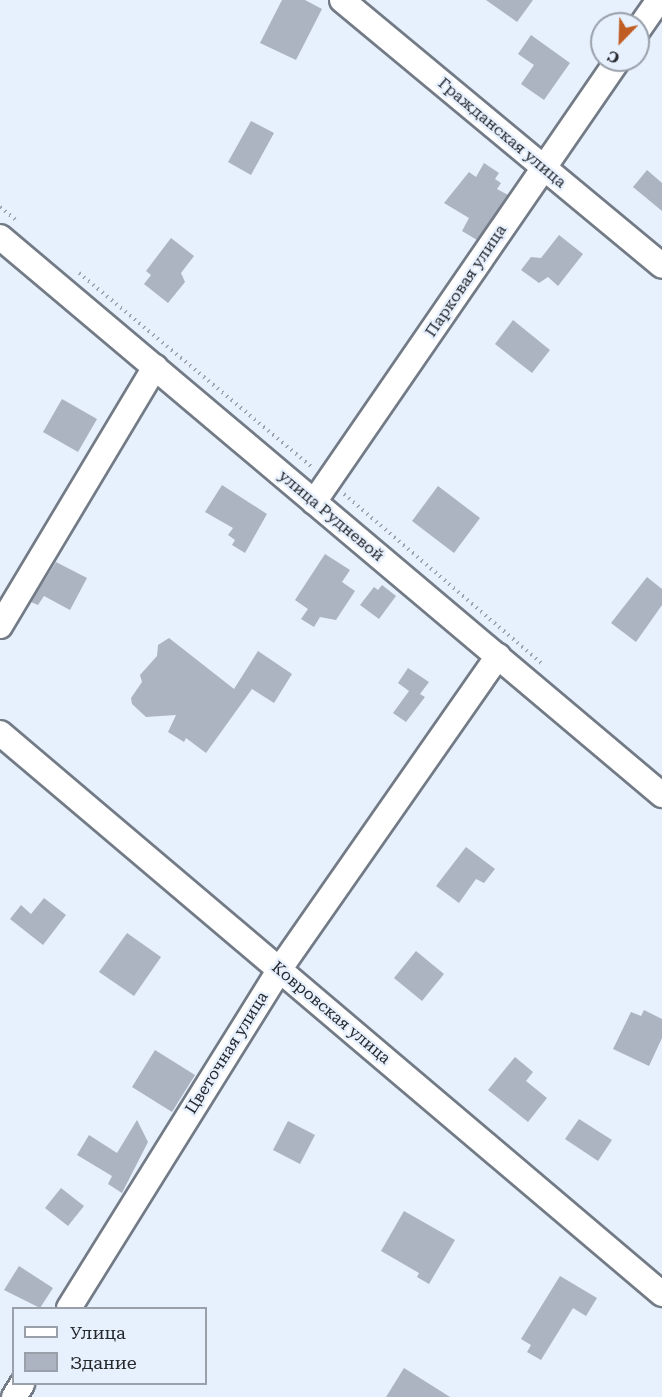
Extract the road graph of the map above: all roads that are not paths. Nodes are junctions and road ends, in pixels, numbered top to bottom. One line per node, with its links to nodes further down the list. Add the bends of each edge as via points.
1 (342, 0): 5 (street, Гражданская улица)
2 (659, 0): 3 (street)
3 (650, 13)
4 (610, 72): 5 (street, Парковая улица)
5 (544, 167): 7 (street, Гражданская улица); 9 (street, Парковая улица)
6 (9, 230): 8 (street, улица Рудневой)
7 (662, 266)
8 (154, 367): 9 (street, улица Рудневой); 10 (street)
9 (314, 502): 11 (street, улица Рудневой)
10 (0, 626)
11 (498, 656): 13 (street, улица Рудневой); 14 (street, Цветочная улица)
12 (0, 733): 14 (street, Ковровская улица)
13 (662, 795)
14 (279, 970): 15 (street, Ковровская улица); 16 (street, Цветочная улица)
15 (662, 1294)
16 (70, 1307)

